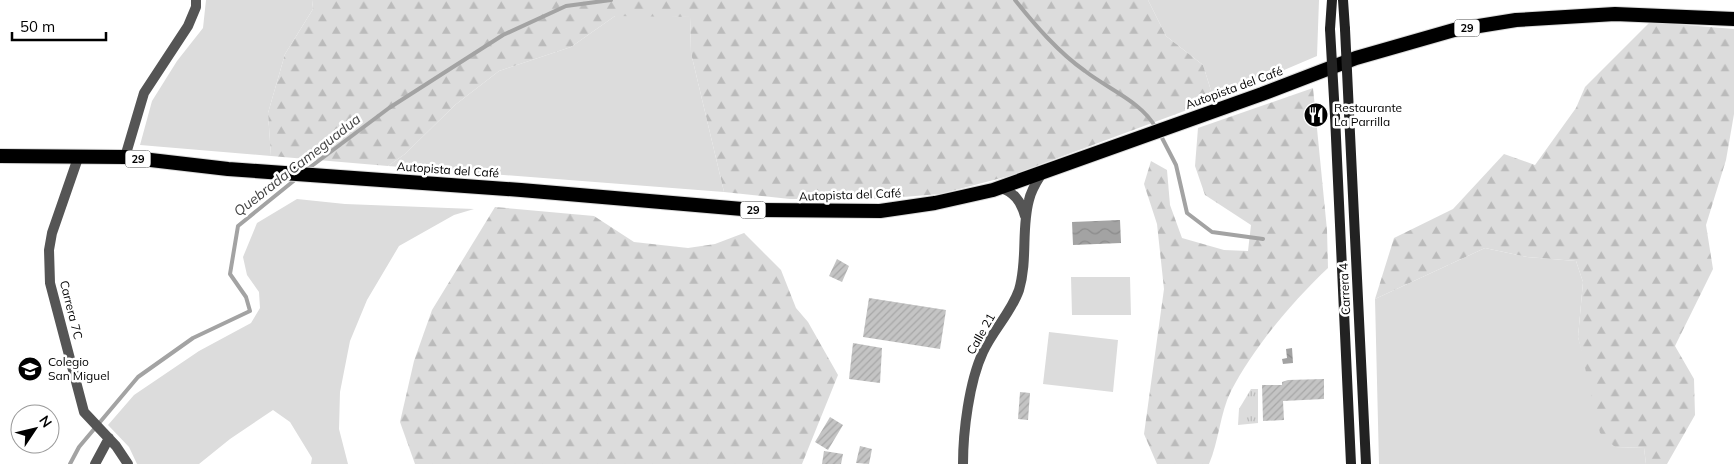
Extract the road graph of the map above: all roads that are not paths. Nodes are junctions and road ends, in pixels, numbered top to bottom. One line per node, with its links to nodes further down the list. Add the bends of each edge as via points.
1 (196, 0): 6 (street, via 188,26 144,93)
2 (1332, 0): 15 (main road, Carrera 4, bridge, via 1330,29)
3 (1343, 0): 16 (main road, Carrera 4, bridge)
4 (1734, 19): 8 (highway, Autopista del Café / 29, via 1615,14 1487,24 1422,38)
5 (0, 156): 7 (highway, Autopista del Café / 29)
6 (125, 157): 7 (highway, Autopista del Café / 29); 9 (highway, Autopista del Café / 29, via 276,173 754,210 880,212)
7 (78, 158): 11 (street, Carrera 7C, via 52,233 50,283 79,399 84,412)
8 (1042, 172): 9 (highway, Autopista del Café / 29); 10 (street, Calle 21, via 1028,201)
9 (999, 187): 10 (street, Calle 21, via 1015,195)
10 (1026, 219): 14 (street, Calle 21, via 1024,268 1019,290 982,353 971,398)
11 (107, 435): 12 (street); 13 (street, Carrera 7C)
12 (95, 464)
13 (128, 464)
14 (963, 464)
15 (1351, 464)
16 (1366, 464)

